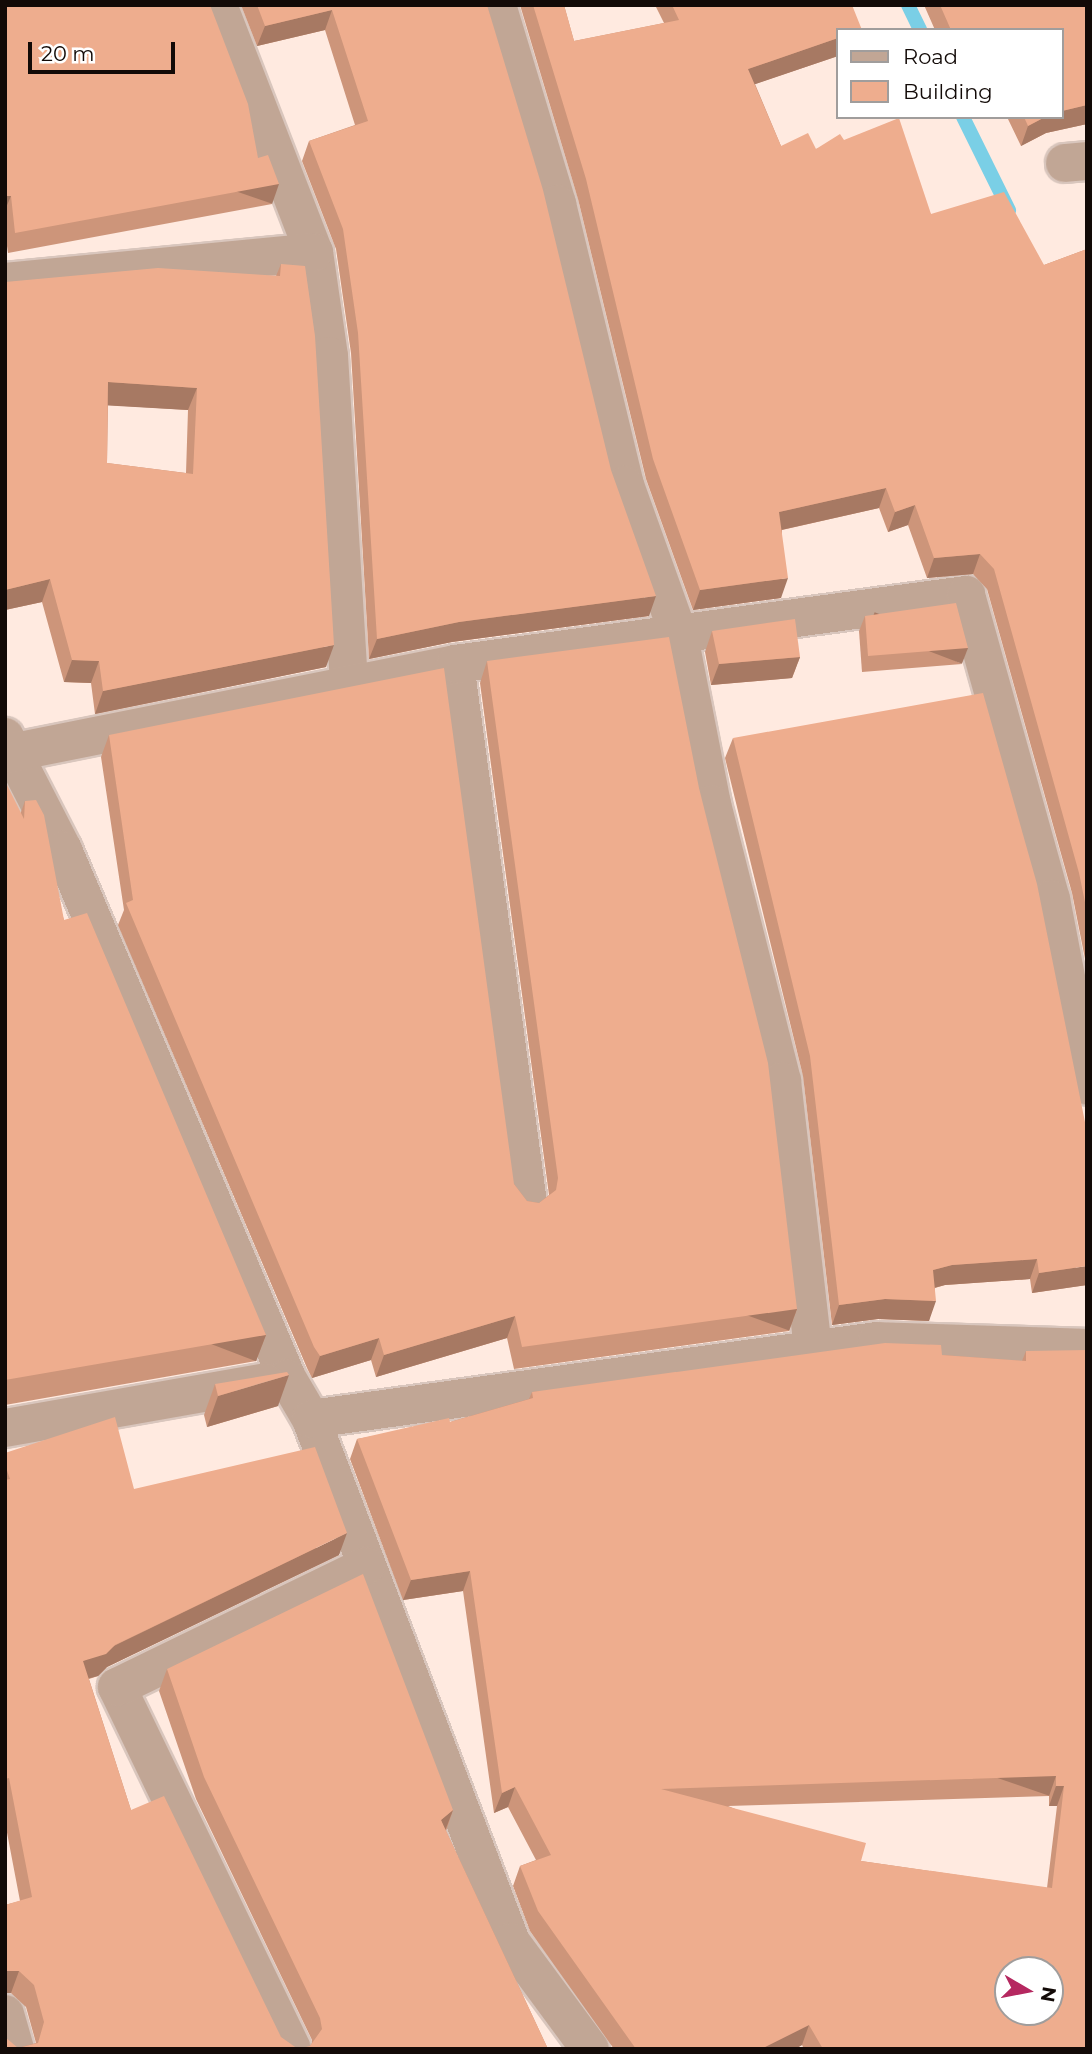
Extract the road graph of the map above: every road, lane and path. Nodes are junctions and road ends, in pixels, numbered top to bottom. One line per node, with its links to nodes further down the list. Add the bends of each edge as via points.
1 (218, 5): 3 (street)
2 (497, 5): 5 (street, via 557,204 625,485)
3 (314, 252): 4 (street); 7 (street, via 328,356)
4 (5, 282)
5 (680, 636): 6 (street); 9 (street, via 966,595 1051,899); 12 (street, via 712,804 782,1081)
6 (455, 664): 7 (street); 10 (street)
7 (349, 684): 8 (street)
8 (8, 747): 13 (street, via 63,850)
9 (1087, 1086)
10 (528, 1203)
11 (1087, 1348): 12 (street, via 877,1341)
12 (813, 1350): 14 (street)
13 (287, 1378): 14 (street); 15 (street)
14 (311, 1419): 16 (street)
15 (5, 1428)
16 (366, 1566): 19 (street, via 117,1687); 20 (street, via 511,1942)
17 (5, 2014): 18 (street)
18 (15, 2049)
19 (292, 2049)
20 (590, 2049)

